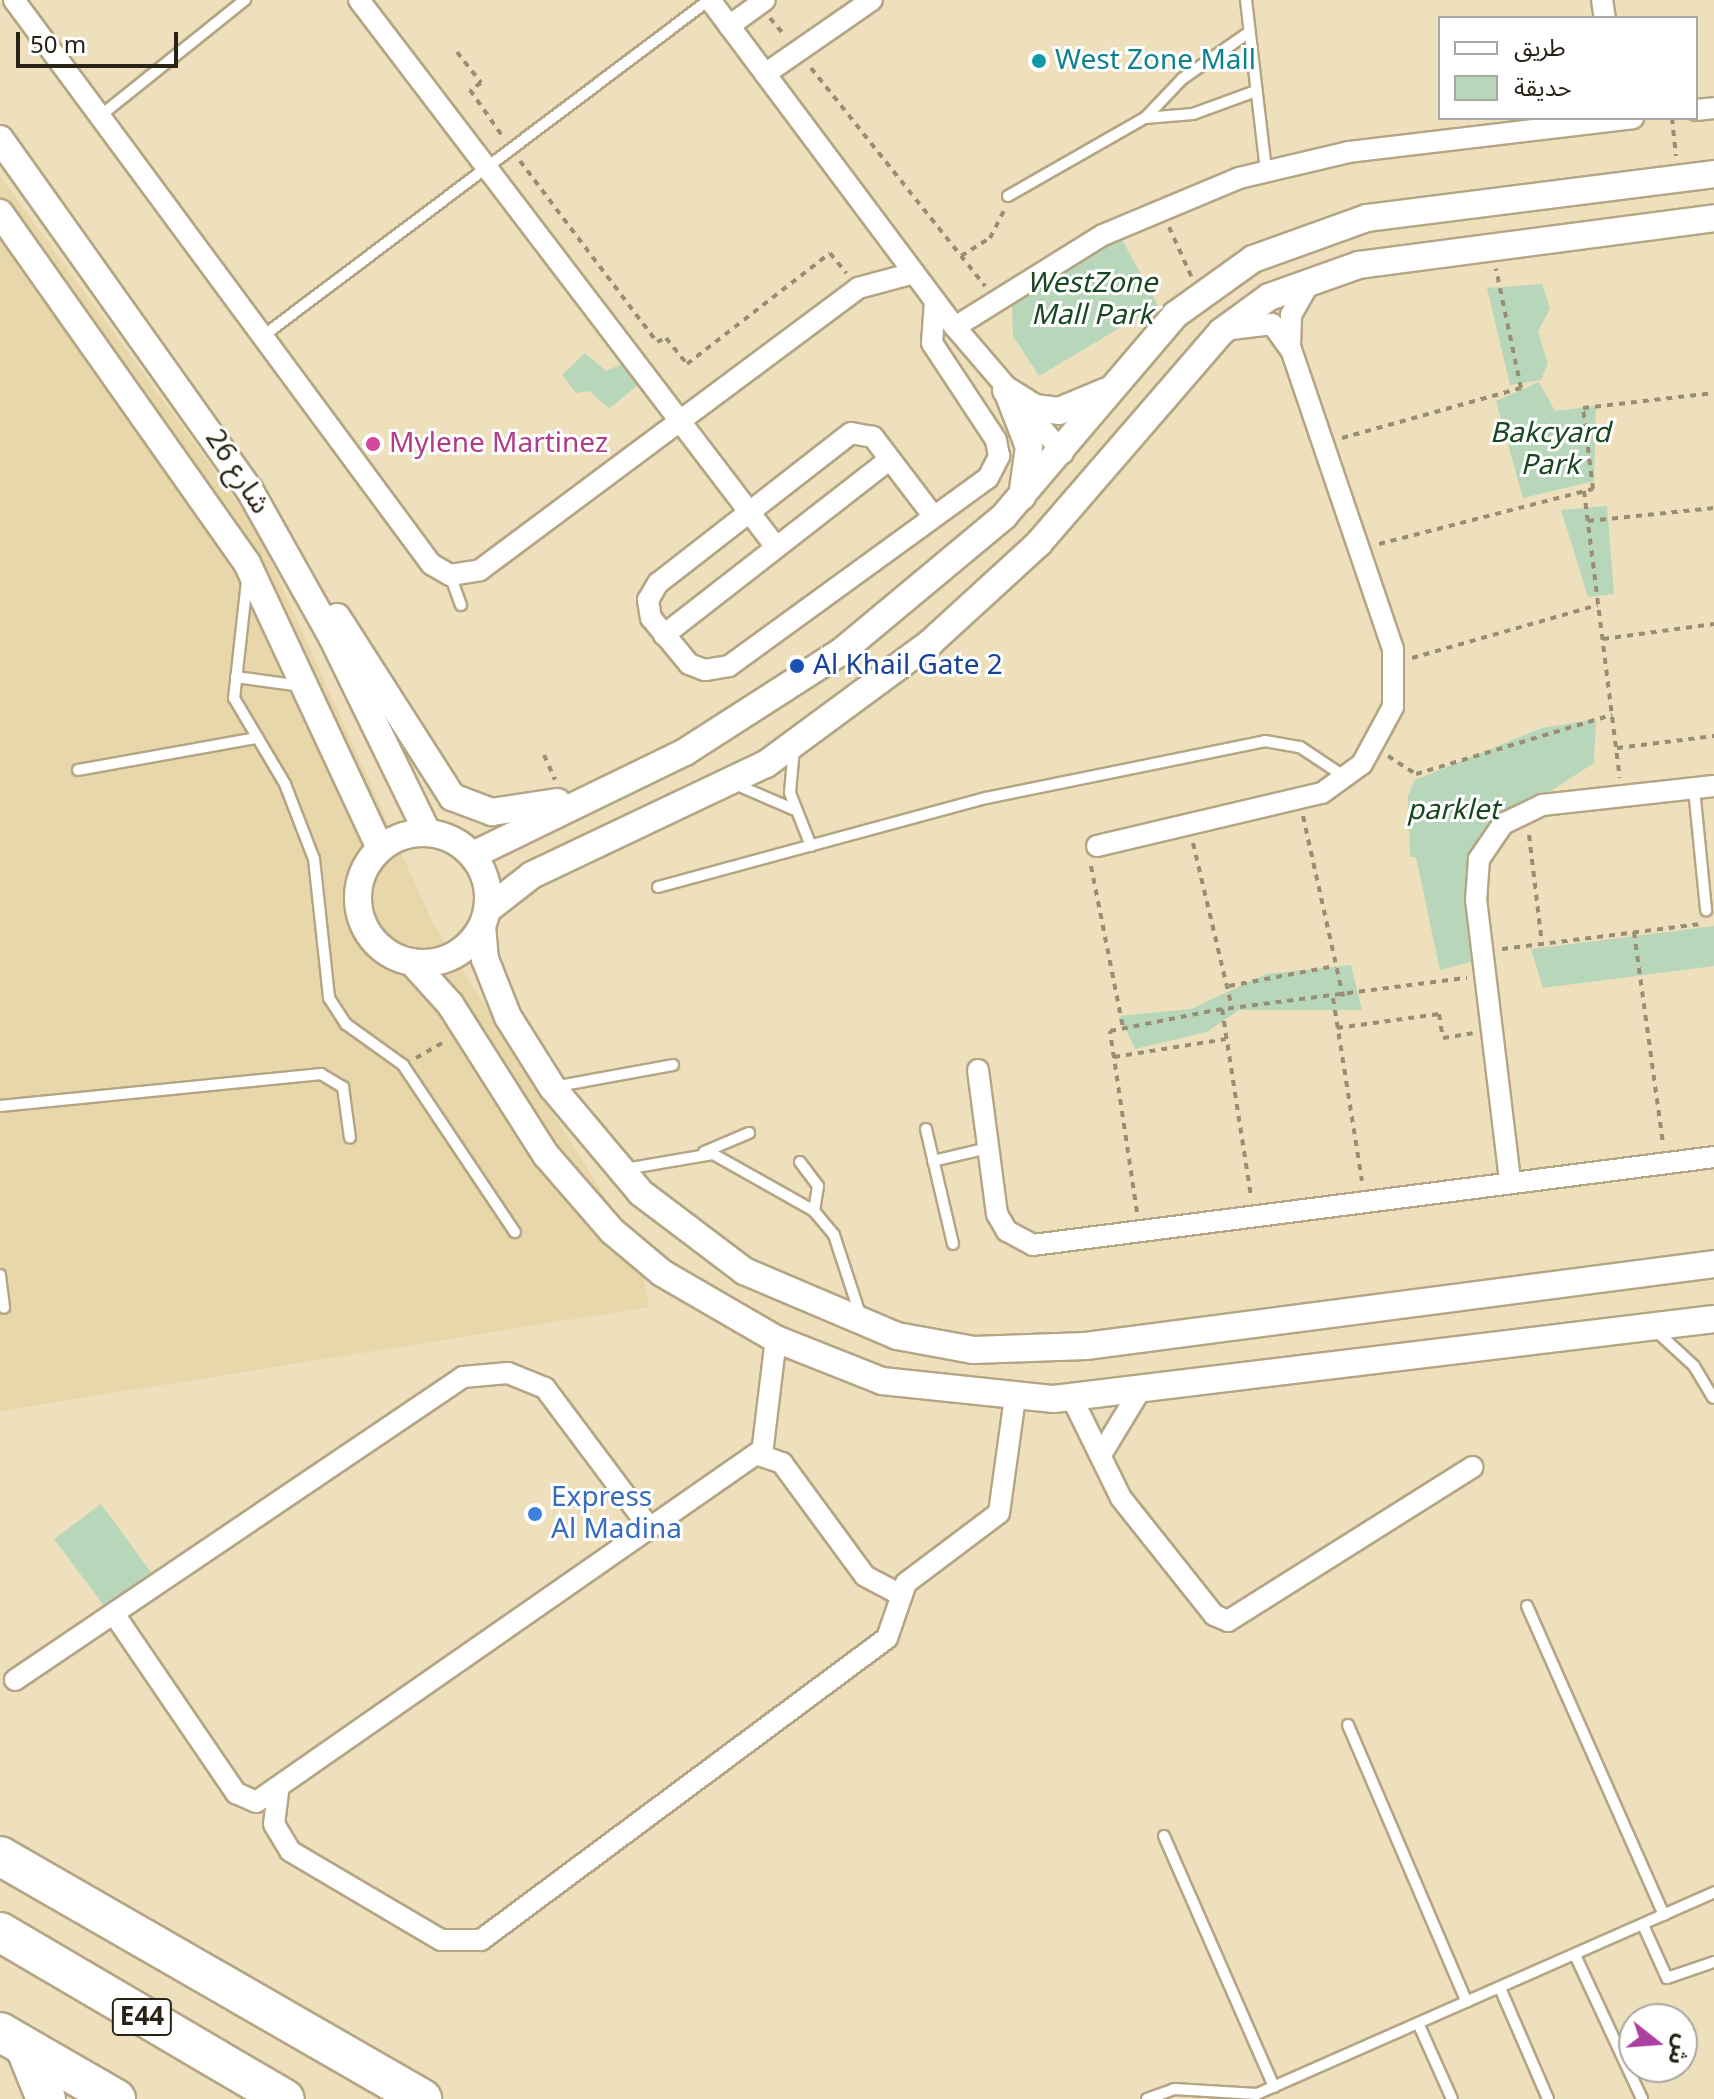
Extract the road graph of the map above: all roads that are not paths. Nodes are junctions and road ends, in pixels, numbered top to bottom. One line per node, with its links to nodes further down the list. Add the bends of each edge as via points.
1 (14, 0): 12 (street)
2 (245, 0): 12 (lane)
3 (359, 0): 16 (street)
4 (709, 0): 8 (street); 16 (lane)
5 (872, 0): 10 (street)
6 (1246, 0): 9 (lane)
7 (762, 2): 8 (street)
8 (729, 26): 10 (street)
9 (1248, 33): 11 (lane); 13 (lane, via 1182,79)
10 (765, 74): 23 (street)
11 (1253, 92): 13 (lane, via 1193,114); 17 (lane)
12 (100, 116): 29 (street)
13 (1145, 118): 19 (lane)
14 (1609, 120): 17 (street, via 1349,152)
15 (0, 139): 22 (street, شارع 26)
16 (485, 167): 29 (lane); 33 (street)
17 (1266, 170): 27 (street, via 1160,207)
18 (1714, 174): 31 (street, via 1367,218 1282,244 1200,294)
19 (1008, 196)
20 (0, 213): 25 (street, شارع 26)
21 (1714, 218): 24 (street)
22 (97, 268): 25 (street, via 86,289); 42 (street, شارع 26)
23 (914, 273): 26 (street); 33 (street, via 858,288)
24 (1316, 276): 28 (street, via 1269,297); 30 (street, via 1291,315)
25 (55, 291): 41 (street, شارع 26)
26 (935, 301): 27 (street); 37 (street, via 932,343 996,440 999,456 988,478)
27 (955, 327): 32 (street)
28 (1221, 332): 30 (street, via 1264,322 1279,328); 38 (street)
29 (263, 336): 43 (street, via 431,564)
30 (1291, 350): 51 (street, via 1395,663 1393,707 1375,748)
31 (1114, 388): 32 (street, via 1059,411 1025,404); 34 (street)
32 (1006, 390): 34 (street); 36 (street, via 1029,447)
33 (675, 423): 39 (street); 43 (street, via 480,570)
34 (1063, 453): 36 (street); 38 (street, via 1072,483)
35 (890, 459): 37 (street); 39 (street, via 867,433 851,433); 40 (street)
36 (1021, 497): 54 (street, via 943,572 804,679 685,752)
37 (931, 513): 45 (street, via 729,666 697,668)
38 (1065, 513): 49 (street, via 984,598)
39 (749, 514): 40 (street); 45 (street, via 652,591 651,618)
40 (776, 547): 45 (street)
41 (247, 563): 46 (lane); 47 (street, شارع 26)
42 (298, 573): 54 (street, via 342,623 452,797 506,812); 56 (street, شارع 26)
43 (450, 575): 44 (lane)
44 (461, 605)
45 (664, 635)
46 (236, 677): 47 (lane); 48 (lane, via 236,708)
47 (307, 689): 59 (street, شارع 26)
48 (256, 738): 50 (lane); 80 (lane, via 285,784 314,859 333,1007 403,1065)
49 (795, 743): 52 (street); 55 (lane)
50 (78, 770)
51 (1346, 778): 57 (lane, via 1300,747 1265,741 986,798); 58 (street, via 1299,800)
52 (729, 784): 55 (lane); 63 (street, via 532,875)
53 (1704, 788): 62 (lane); 78 (street, via 1526,811 1503,824 1479,859 1482,951)
54 (596, 794): 60 (street)
55 (793, 809): 57 (lane)
56 (427, 832): 59 (street); 60 (street)
57 (811, 846): 61 (lane)
58 (1097, 846)
59 (380, 848): 64 (street, via 359,884 358,905 376,943)
60 (473, 855): 63 (street, via 483,873)
61 (658, 887)
62 (1706, 910)
63 (484, 918): 64 (street, via 445,959); 67 (street, via 492,982)
64 (412, 962): 88 (street, via 450,1004 546,1155 612,1231 662,1273)
65 (673, 1065): 67 (lane)
66 (978, 1070): 72 (street)
67 (552, 1087): 77 (street)
68 (0, 1106): 71 (lane, via 321,1074 343,1087)
69 (926, 1129): 75 (lane)
70 (749, 1133): 73 (lane)
71 (350, 1138)
72 (988, 1148): 75 (lane); 78 (street, via 997,1214 1015,1238 1044,1245)
73 (703, 1153): 77 (lane); 79 (lane, via 731,1160)
74 (1714, 1157): 78 (street)
75 (933, 1161): 81 (lane)
76 (800, 1162): 79 (lane, via 818,1186)
77 (618, 1169): 86 (street, via 717,1253)
78 (1510, 1180)
79 (814, 1211): 86 (lane, via 834,1235)
80 (515, 1232)
81 (953, 1244)
82 (1714, 1264): 86 (street, via 1047,1349 933,1345)
83 (0, 1275): 84 (lane)
84 (4, 1308)
85 (1714, 1319): 87 (street)
86 (865, 1326)
87 (1653, 1328): 89 (street, via 1456,1347); 92 (lane, via 1694,1366)
88 (776, 1339): 90 (street, via 882,1381); 94 (street)
89 (1139, 1392): 91 (street); 93 (street)
90 (1015, 1398): 91 (street); 97 (street, via 999,1513 911,1578)
91 (1072, 1398): 93 (street)
92 (1714, 1398)
93 (1102, 1453): 95 (street, via 1121,1498 1214,1615 1228,1621)
94 (762, 1454): 96 (street); 97 (street, via 782,1463 865,1576)
95 (1473, 1467)
96 (649, 1527): 99 (street, via 545,1388 522,1376 478,1374 436,1390); 102 (street)
97 (901, 1595): 102 (street, via 887,1638 471,1943 441,1940 290,1851 274,1824)
98 (1527, 1606): 106 (lane)
99 (114, 1614): 100 (street); 102 (street, via 241,1799 256,1802)
100 (15, 1680)
101 (1348, 1725): 112 (lane)
102 (278, 1792)
103 (1164, 1836): 115 (lane)
104 (0, 1856): 120 (highway)
105 (1714, 1892): 106 (lane)
106 (1664, 1915): 107 (lane)
107 (1643, 1925): 109 (lane); 110 (lane, via 1667,1978)
108 (0, 1932): 119 (highway, E44)
109 (1575, 1955): 111 (lane); 124 (lane)
110 (1714, 1962)
111 (1500, 1988): 112 (lane); 123 (lane)
112 (1467, 2002): 113 (lane)
113 (1418, 2023): 115 (lane); 122 (lane)
114 (12, 2039): 117 (highway); 118 (highway)
115 (1274, 2087): 116 (lane)
116 (1256, 2096): 121 (lane, via 1174,2089)
117 (46, 2099)
118 (116, 2099)
119 (285, 2099)
120 (422, 2099)
121 (1147, 2099)
122 (1452, 2099)
123 (1548, 2099)
124 (1642, 2099)

